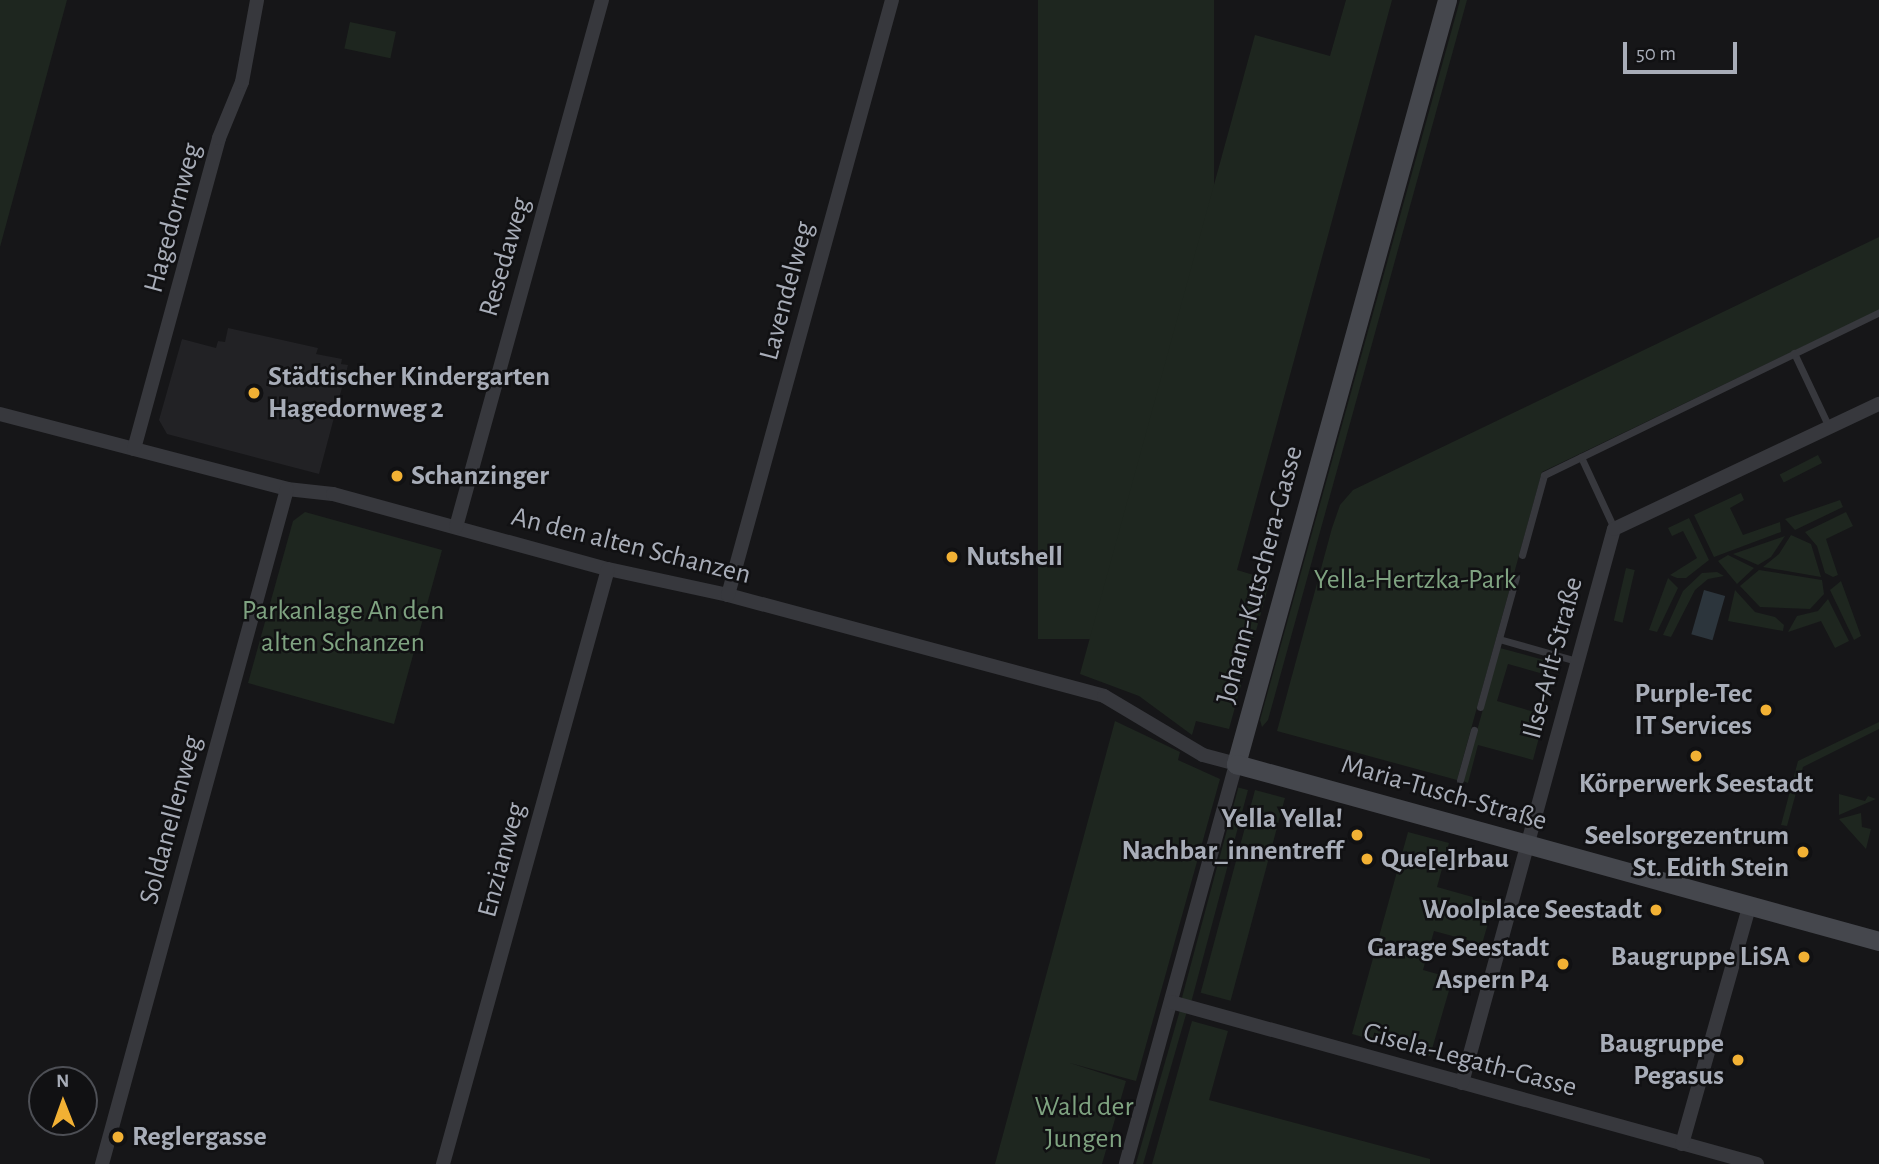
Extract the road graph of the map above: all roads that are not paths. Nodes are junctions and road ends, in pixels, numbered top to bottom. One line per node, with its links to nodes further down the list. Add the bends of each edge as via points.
1 (257, 0): 10 (street, Hagedornweg, via 242,82 219,138)
2 (602, 0): 13 (street, Resedaweg)
3 (892, 0): 18 (street, Lavendelweg)
4 (1447, 0): 23 (street, Johann-Kutschera-Gasse)
5 (1879, 312): 6 (lane)
6 (1794, 353): 9 (lane); 11 (lane)
7 (1879, 404): 9 (street)
8 (0, 414): 10 (street, An den alten Schanzen)
9 (1829, 428): 14 (street)
10 (134, 449): 12 (street, An den alten Schanzen)
11 (1581, 457): 14 (lane); 15 (lane, via 1544,475)
12 (287, 489): 13 (street, An den alten Schanzen, via 333,494); 31 (street, Soldanellenweg)
13 (456, 527): 16 (street, An den alten Schanzen)
14 (1615, 529): 20 (street, Ilse-Arlt-Straße)
15 (1522, 555)
16 (608, 569): 18 (street, An den alten Schanzen); 32 (street, Enzianweg)
17 (1516, 577): 19 (lane)
18 (728, 595): 23 (street, An den alten Schanzen, via 1116,700 1203,755)
19 (1499, 639): 20 (lane); 21 (lane)
20 (1577, 661): 25 (street, Ilse-Arlt-Straße)
21 (1480, 707)
22 (1474, 730): 24 (lane)
23 (1236, 764): 25 (street, Maria-Tusch-Straße); 28 (street, Johann-Kutschera-Gasse)
24 (1460, 780)
25 (1527, 845): 26 (street, Maria-Tusch-Straße); 29 (street, Ilse-Arlt-Straße)
26 (1749, 907): 27 (street, Maria-Tusch-Straße); 30 (street)
27 (1879, 942)
28 (1171, 1003): 29 (street, Gisela-Legath-Gasse); 33 (street, Johann-Kutschera-Gasse)
29 (1462, 1083): 30 (street, Gisela-Legath-Gasse)
30 (1682, 1144): 34 (street, Gisela-Legath-Gasse)
31 (102, 1164)
32 (443, 1164)
33 (1126, 1164)
34 (1757, 1164)

